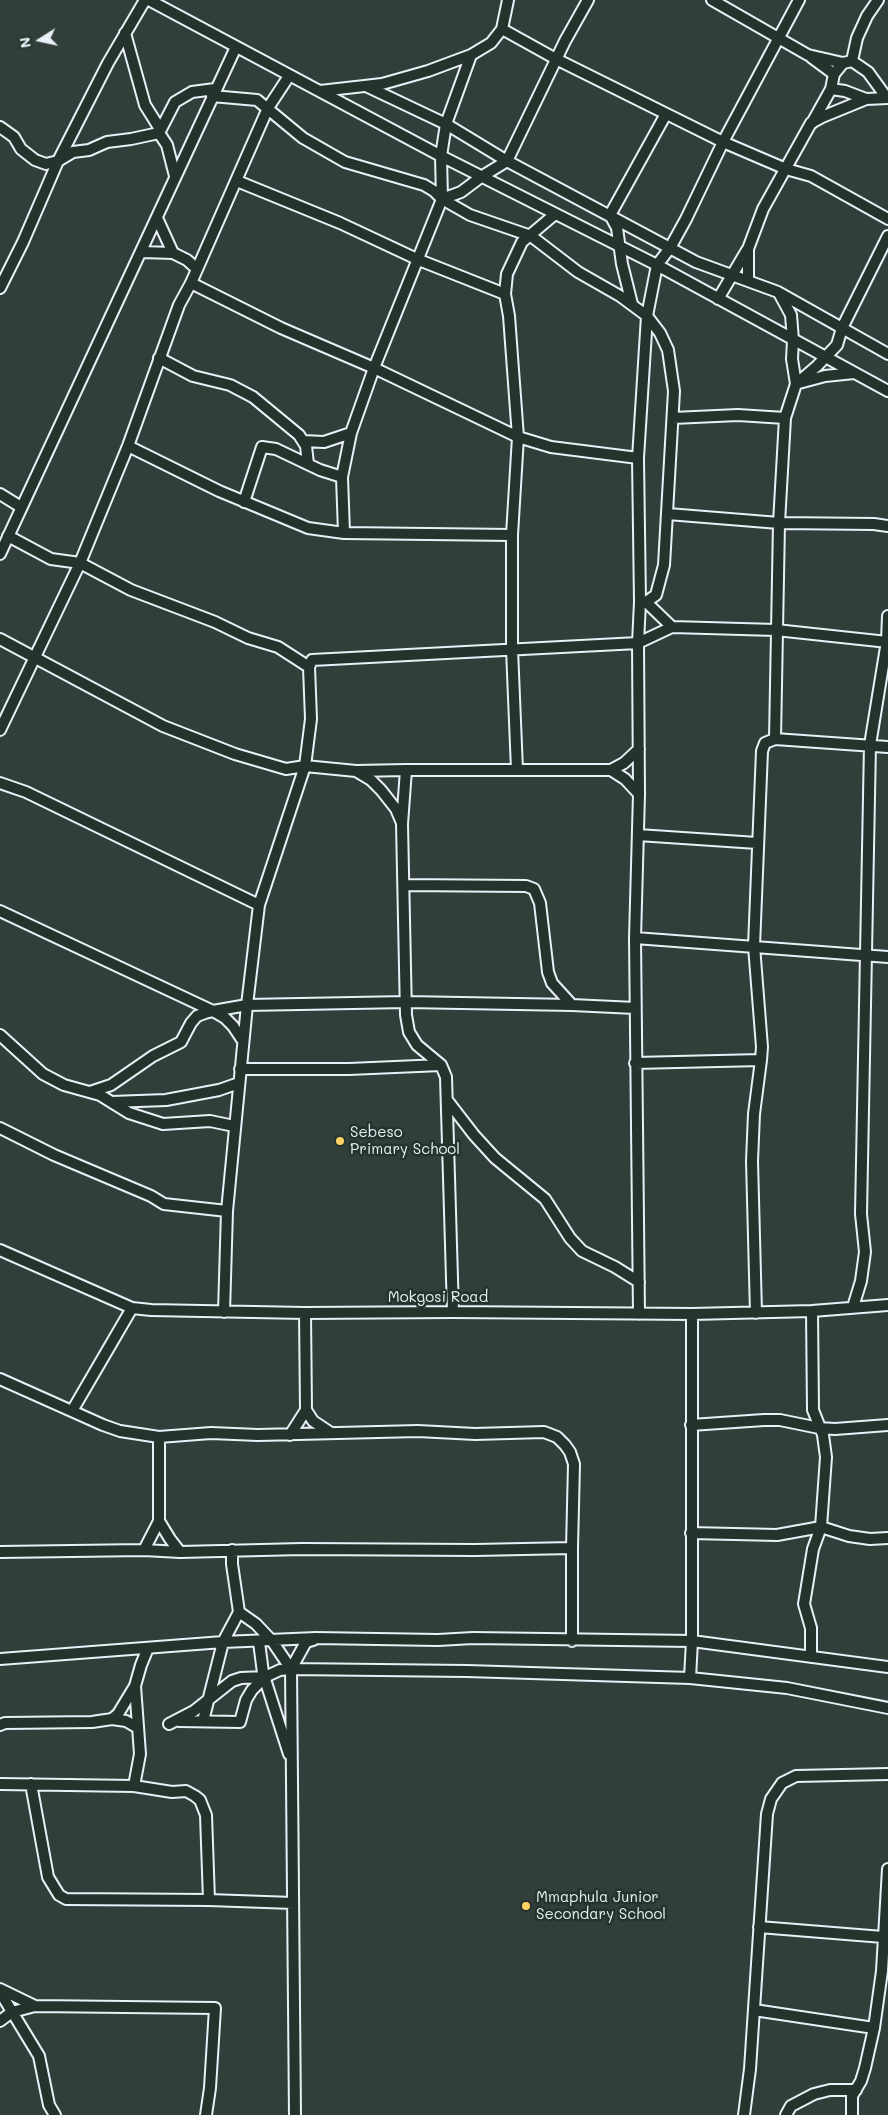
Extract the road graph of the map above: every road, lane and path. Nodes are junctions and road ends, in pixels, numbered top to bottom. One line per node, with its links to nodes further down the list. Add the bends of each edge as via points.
1 (145, 0): 9 (street)
2 (149, 0): 11 (street)
3 (508, 0): 8 (street)
4 (588, 0): 14 (street)
5 (712, 0): 10 (street)
6 (799, 0): 10 (street)
7 (878, 0): 15 (street, via 867,16)
8 (502, 29): 12 (street, via 491,43); 14 (street)
9 (125, 33): 29 (street, via 145,105); 32 (street)
10 (778, 37): 13 (street); 30 (street)
11 (236, 47): 17 (street); 21 (street)
12 (471, 55): 18 (street, via 428,71); 26 (street)
13 (808, 55): 15 (street); 16 (street)
14 (556, 59): 25 (street); 33 (street)
15 (847, 62): 16 (street); 22 (street, via 868,72)
16 (834, 74): 19 (street)
17 (289, 76): 20 (street); 24 (street)
18 (368, 87): 20 (street); 26 (street)
19 (831, 89): 23 (street); 27 (street)
20 (320, 91): 31 (street)
21 (214, 92): 24 (street, via 257,100); 29 (street, via 192,92 175,102); 35 (street)
22 (888, 98): 23 (street)
23 (866, 99): 27 (street)
24 (268, 108): 37 (street); 38 (street, via 302,138 345,162 424,185)
25 (666, 114): 30 (street); 40 (street)
26 (446, 124): 31 (street); 33 (street)
27 (811, 124): 34 (street)
28 (0, 127): 32 (street, via 35,160 46,164)
29 (159, 131): 32 (street, via 73,152); 35 (street, via 167,145)
30 (723, 142): 34 (street); 46 (street)
31 (441, 156): 36 (street); 38 (street)
32 (58, 161): 56 (street)
33 (507, 161): 36 (street); 40 (street)
34 (786, 169): 42 (street, via 811,176); 47 (street, via 764,209)
35 (175, 176): 41 (street)
36 (482, 176): 38 (street, via 465,190); 39 (street)
37 (237, 181): 50 (street); 52 (street)
38 (442, 199): 43 (street, via 470,215); 50 (street)
39 (554, 215): 43 (street); 45 (street)
40 (610, 215): 45 (street, via 617,228); 46 (street)
41 (157, 218): 48 (street); 49 (street)
42 (888, 219)
43 (531, 236): 58 (street, via 522,242 512,261); 60 (street, via 578,272)
44 (888, 236): 62 (street)
45 (620, 247): 51 (street); 60 (street)
46 (670, 248): 51 (street); 53 (street, via 696,262)
47 (748, 249): 53 (street); 54 (street)
48 (142, 252): 49 (street); 82 (street)
49 (173, 253): 52 (street)
50 (419, 260): 58 (street); 67 (street)
51 (656, 266): 59 (street); 61 (street)
52 (197, 269): 55 (street)
53 (732, 274): 54 (street); 59 (street)
54 (748, 280): 57 (street)
55 (190, 283): 66 (street); 67 (street, via 281,328)
56 (0, 288)
57 (778, 292): 62 (street); 63 (street, via 791,315)
58 (505, 294): 74 (street, via 510,316)
59 (718, 299): 63 (street)
60 (632, 304): 61 (street)
61 (647, 316): 71 (street, via 660,332 668,350 674,391); 77 (street)
62 (842, 328): 64 (street); 65 (street, via 837,345)
63 (793, 340): 65 (street); 69 (street)
64 (888, 354)
65 (824, 357): 68 (street); 69 (street)
66 (159, 358): 75 (street, via 193,376 230,385 253,397 299,434); 76 (street)
67 (374, 368): 73 (street); 74 (street)
68 (854, 373): 69 (street); 70 (street)
69 (796, 384): 72 (street)
70 (888, 391)
71 (673, 418): 72 (street); 83 (street)
72 (785, 418): 84 (street)
73 (351, 432): 75 (street, via 324,442); 79 (street)
74 (518, 437): 77 (street, via 551,447); 88 (street)
75 (303, 441): 78 (street)
76 (128, 446): 81 (street); 90 (street)
77 (638, 458): 91 (street)
78 (308, 464): 79 (street); 81 (street, via 276,449 262,447)
79 (342, 477): 86 (street)
80 (0, 494): 82 (street)
81 (244, 502): 86 (street, via 308,528)
82 (21, 507): 87 (street)
83 (668, 514): 84 (street); 91 (street, via 659,588 656,595)
84 (779, 523): 85 (street); 94 (street)
85 (888, 526)
86 (344, 534): 88 (street)
87 (8, 536): 89 (street); 90 (street, via 50,559)
88 (512, 536): 98 (street)
89 (0, 554)
90 (80, 563): 99 (street); 100 (street, via 131,590 278,647)
91 (643, 602): 93 (street); 97 (street)
92 (888, 616): 96 (street)
93 (672, 627): 94 (street); 97 (street)
94 (776, 630): 96 (street); 102 (street)
95 (0, 639): 99 (street)
96 (887, 641): 103 (street)
97 (638, 644): 98 (street); 105 (street)
98 (512, 649): 100 (street, via 312,660); 108 (street)
99 (34, 658): 101 (street); 106 (street, via 163,726 202,742 280,768)
100 (309, 667): 106 (street, via 311,719)
101 (0, 730)
102 (775, 739): 103 (street); 115 (street, via 765,743 762,751)
103 (870, 745): 104 (street); 121 (street)
104 (888, 747)
105 (639, 749): 109 (street); 112 (street)
106 (305, 766): 110 (street); 117 (street)
107 (406, 770): 108 (street); 110 (street); 113 (street)
108 (517, 770): 109 (street)
109 (611, 770): 112 (street)
110 (356, 771): 113 (street, via 381,790 396,809)
111 (0, 783): 117 (street, via 26,792)
112 (639, 794): 114 (street)
113 (402, 824): 116 (street)
114 (638, 835): 115 (street); 119 (street)
115 (757, 843): 120 (street)
116 (404, 885): 123 (street); 124 (street, via 526,886 534,889 540,903 548,972 552,983)
117 (259, 905): 125 (street)
118 (0, 911): 127 (street)
119 (634, 938): 120 (street); 126 (street)
120 (754, 946): 121 (street); 130 (street)
121 (866, 954): 122 (street); 144 (street, via 862,1214 865,1265)
122 (888, 956)
123 (406, 1002): 124 (street); 125 (street); 132 (street, via 409,1032 417,1045)
124 (572, 1004): 126 (street)
125 (247, 1005): 127 (street); 129 (street)
126 (635, 1008): 131 (street)
127 (213, 1011): 129 (street, via 233,1026); 135 (street, via 197,1016 181,1042 152,1056 111,1086)
128 (0, 1035): 135 (street, via 43,1074 64,1086)
129 (243, 1041): 133 (street)
130 (762, 1060): 131 (street); 150 (street, via 754,1114 752,1161)
131 (635, 1063): 142 (street)
132 (442, 1065): 133 (street); 136 (street)
133 (240, 1069): 134 (street)
134 (239, 1083): 137 (street, via 166,1100); 138 (street)
135 (90, 1092): 137 (street)
136 (447, 1100): 142 (street, via 495,1158 545,1199 582,1251); 148 (street)
137 (111, 1102): 138 (street, via 129,1113 163,1124 210,1121)
138 (234, 1126): 140 (street)
139 (0, 1128): 140 (street, via 164,1204)
140 (227, 1211): 147 (street)
141 (0, 1250): 145 (street, Mokgosi Road)
142 (639, 1282): 151 (street)
143 (888, 1305): 144 (street, Mokgosi Road)
144 (853, 1307): 146 (street, Mokgosi Road)
145 (132, 1308): 147 (street, Mokgosi Road); 155 (street)
146 (812, 1311): 150 (street, Mokgosi Road); 158 (street, via 813,1410)
147 (224, 1312): 149 (street, Mokgosi Road)
148 (453, 1312): 149 (street, Mokgosi Road); 151 (street, Mokgosi Road)
149 (305, 1313): 154 (street)
150 (756, 1313): 152 (street, Mokgosi Road)
151 (639, 1314): 152 (street, Mokgosi Road)
152 (692, 1314): 156 (street)
153 (0, 1379): 155 (street)
154 (306, 1410): 159 (street, via 313,1421); 160 (street)
155 (72, 1411): 161 (street, via 120,1431)
156 (691, 1425): 158 (street, via 780,1420); 164 (street)
157 (888, 1425): 158 (street)
158 (819, 1428): 163 (street, via 826,1446)
159 (331, 1433): 160 (street); 166 (street, via 544,1432 557,1437 570,1452 574,1464)
160 (290, 1435): 161 (street, via 211,1433)
161 (159, 1437): 162 (street)
162 (159, 1521): 167 (street); 170 (street)
163 (821, 1527): 164 (street, via 777,1535); 165 (street, via 849,1536); 179 (street, via 813,1549 804,1604 811,1628)
164 (691, 1533): 175 (street)
165 (888, 1538)
166 (572, 1548): 168 (street); 174 (street)
167 (144, 1550): 169 (street); 170 (street)
168 (232, 1550): 170 (street); 171 (street)
169 (0, 1552)
170 (180, 1552)
171 (239, 1612): 173 (street); 176 (street)
172 (316, 1638): 173 (street); 174 (street); 182 (street, via 306,1642)
173 (272, 1641): 177 (street); 182 (street)
174 (572, 1641): 175 (street)
175 (692, 1641): 179 (street); 184 (street)
176 (223, 1642): 177 (street); 178 (street); 186 (street)
177 (259, 1642): 183 (street)
178 (148, 1648): 180 (street); 185 (street)
179 (811, 1657): 181 (street)
180 (0, 1660)
181 (888, 1667)
182 (291, 1669): 183 (street); 184 (street, via 447,1670); 192 (street)
183 (265, 1676): 186 (street, via 241,1678); 189 (street, via 249,1695 240,1722); 192 (street)
184 (690, 1678): 187 (street, via 787,1688)
185 (135, 1686): 188 (street); 191 (street)
186 (208, 1701): 189 (street); 189 (street, via 173,1722)
187 (888, 1708)
188 (112, 1719): 190 (street); 191 (street, via 126,1721)
189 (203, 1721)
190 (2, 1723)
191 (138, 1728): 196 (street, via 140,1763)
192 (293, 1764): 199 (street)
193 (888, 1774): 200 (street, via 796,1776 776,1790 767,1814)
194 (0, 1784): 195 (street)
195 (31, 1784): 196 (street); 198 (street, via 48,1877 59,1895 66,1899)
196 (134, 1786): 198 (street, via 186,1791 200,1800 206,1815)
197 (888, 1868): 201 (street)
198 (209, 1900): 199 (street)
199 (293, 1903): 212 (street)
200 (759, 1927): 201 (street); 205 (street)
201 (883, 1937): 202 (street)
202 (885, 1971): 208 (street)
203 (0, 1990): 204 (street); 206 (street)
204 (35, 2006): 206 (street); 211 (street, via 215,2008)
205 (754, 2010): 208 (street); 213 (street)
206 (12, 2012): 207 (street); 210 (street, via 39,2056 49,2105)
207 (0, 2021)
208 (874, 2028): 209 (street, via 865,2068)
209 (856, 2090): 214 (street, via 814,2094 791,2106); 215 (street, via 851,2100)
210 (55, 2115)
211 (206, 2115)
212 (295, 2115)
213 (744, 2115)
214 (786, 2115)
215 (852, 2115)

